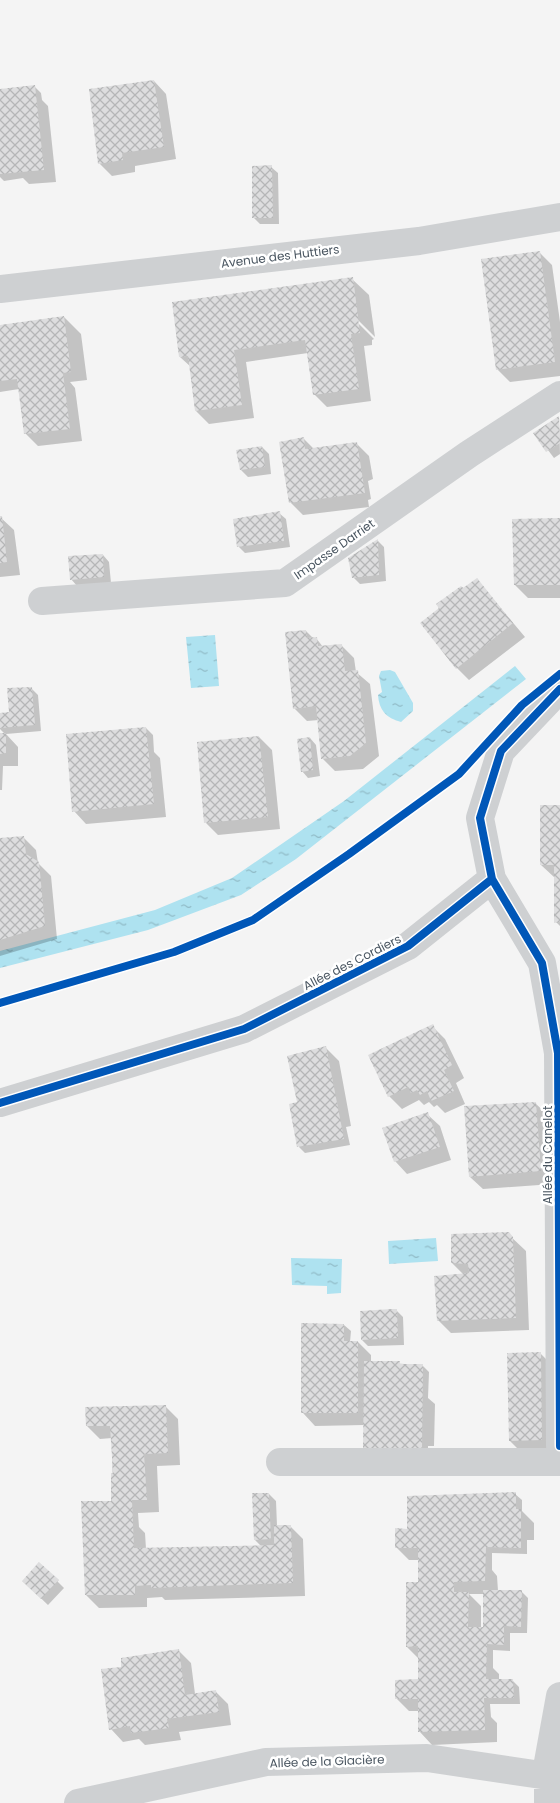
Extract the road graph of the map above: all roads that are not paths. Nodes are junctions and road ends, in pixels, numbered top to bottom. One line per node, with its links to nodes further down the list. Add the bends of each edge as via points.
1 (560, 217): 2 (street, Avenue des Huttiers, via 419,240)
2 (0, 289)
3 (560, 395): 4 (street, Impasse Darriet, via 469,454 285,584)
4 (42, 601)
5 (560, 690): 6 (street, via 501,751 480,818)
6 (492, 878): 7 (street, Allée des Cordiers, via 408,946 244,1029); 8 (street, Allée du Canelot, via 542,963 558,1053)
7 (0, 1102)
8 (560, 1446)
9 (280, 1462): 10 (street)
10 (560, 1462)
11 (560, 1696): 12 (street)
12 (548, 1776): 13 (street, Allée de la Glacière, via 427,1758 266,1762); 14 (street)
13 (78, 1803)
14 (548, 1803)

